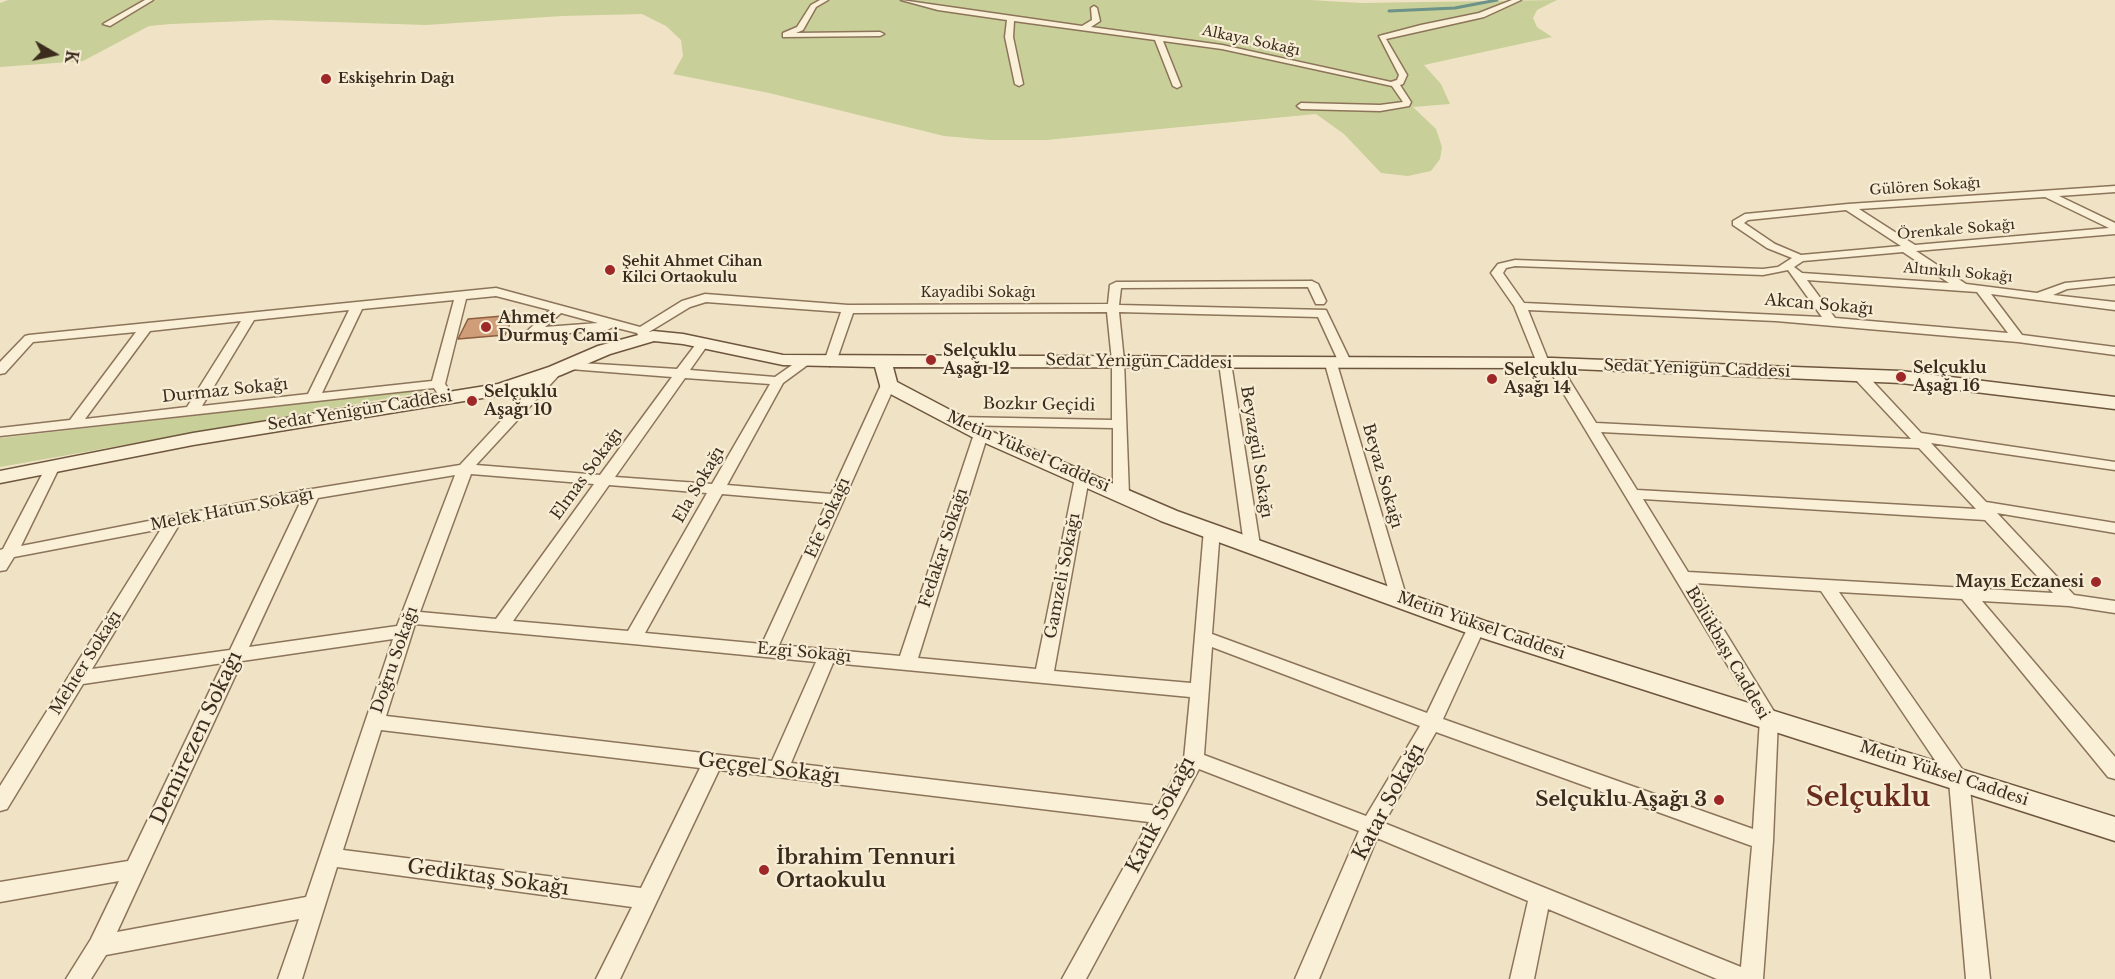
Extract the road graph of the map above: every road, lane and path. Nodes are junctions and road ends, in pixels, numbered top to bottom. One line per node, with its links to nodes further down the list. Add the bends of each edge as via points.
1 (150, 0): 7 (street)
2 (825, 0): 9 (street, via 813,6 800,28 786,35)
3 (904, 0): 6 (street, Alkaya Sokağı)
4 (1518, 0): 12 (street, via 1481,15 1382,38 1403,75)
5 (1094, 8): 8 (street, via 1096,21)
6 (1011, 16): 8 (street, Alkaya Sokağı); 11 (street, via 1009,37)
7 (107, 24)
8 (1085, 27): 10 (street, Alkaya Sokağı)
9 (880, 34)
10 (1158, 37): 12 (street, Alkaya Sokağı); 13 (street)
11 (1019, 84)
12 (1395, 84): 14 (street, via 1406,104 1380,108)
13 (1177, 86)
14 (1301, 106)
15 (2115, 189): 16 (street, Gülören Sokağı)
16 (2046, 194): 17 (street, Gülören Sokağı); 18 (street)
17 (1848, 207): 20 (street); 21 (street, Gülören Sokağı, via 1738,220 1739,226)
18 (2115, 226)
19 (2115, 231): 20 (street, Örenkale Sokağı)
20 (1909, 249): 21 (street, Örenkale Sokağı); 23 (street)
21 (1797, 266): 23 (street, Altınkılı Sokağı); 28 (street, Bölükbaşı Caddesi, via 1763,272 1515,263 1502,266 1497,273); 35 (street)
22 (2115, 281): 26 (street, via 2065,286)
23 (1964, 288): 24 (street, Altınkılı Sokağı)
24 (1981, 290): 26 (street, Altınkılı Sokağı); 39 (street)
25 (461, 295): 27 (street); 31 (street, via 496,292); 55 (street)
26 (2038, 296): 29 (street, Altınkılı Sokağı)
27 (357, 306): 34 (street); 56 (street)
28 (1520, 306): 35 (street, Akcan Sokağı); 47 (street, Bölükbaşı Caddesi)
29 (2115, 306)
30 (1321, 307): 32 (street, Kayadibi Sokağı); 32 (street, via 1312,284 1124,283 1115,286); 48 (street, Beyaz Sokağı)
31 (559, 308): 36 (street); 36 (street, via 532,332)
32 (1113, 308): 33 (street, Kayadibi Sokağı); 44 (street)
33 (848, 309): 38 (street, Kayadibi Sokağı, via 705,298 686,304); 45 (street)
34 (250, 316): 37 (street); 58 (street)
35 (1831, 322): 39 (street, Akcan Sokağı)
36 (620, 325): 38 (street)
37 (146, 327): 50 (street, via 29,339); 60 (street)
38 (644, 334): 40 (street, Sedat Yenigün Caddesi); 49 (street, Sedat Yenigün Caddesi)
39 (2018, 338): 41 (street, Akcan Sokağı)
40 (703, 343): 42 (street, Sedat Yenigün Caddesi, via 783,360); 51 (street, Elmas Sokağı)
41 (2115, 351)
42 (807, 361): 45 (street, Sedat Yenigün Caddesi); 53 (street, Ela Sokağı)
43 (882, 361): 44 (street, Sedat Yenigün Caddesi); 45 (street, Sedat Yenigün Caddesi); 54 (street)
44 (1118, 361): 46 (street, Sedat Yenigün Caddesi); 61 (street)
45 (830, 362)
46 (1225, 363): 48 (street, Sedat Yenigün Caddesi); 81 (street, Beyazgül Sokağı)
47 (1548, 363): 48 (street, Sedat Yenigün Caddesi); 52 (street, Sedat Yenigün Caddesi); 62 (street, Bölükbaşı Caddesi)
48 (1338, 364): 87 (street, Beyaz Sokağı)
49 (563, 368): 51 (street); 55 (street, Sedat Yenigün Caddesi, via 501,389); 68 (street, Doğru Sokağı)
50 (0, 370)
51 (681, 374): 53 (street); 71 (street, Elmas Sokağı)
52 (1860, 376): 57 (street, Sedat Yenigün Caddesi, via 1910,378); 65 (street)
53 (778, 381): 72 (street, Ela Sokağı)
54 (888, 385): 59 (street, Metin Yüksel Caddesi); 76 (street, Efe Sokağı)
55 (442, 391): 56 (street, Durmaz Sokağı); 66 (street, Sedat Yenigün Caddesi)
56 (313, 398): 58 (street, Durmaz Sokağı)
57 (2115, 403)
58 (192, 411): 60 (street, Durmaz Sokağı)
59 (957, 421): 61 (street, Bozkır Geçidi); 64 (street, Metin Yüksel Caddesi)
60 (74, 424): 63 (street, Durmaz Sokağı)
61 (1120, 424): 74 (street)
62 (1591, 427): 65 (street); 75 (street, Bölükbaşı Caddesi)
63 (0, 432)
64 (981, 434): 70 (street, Metin Yüksel Caddesi); 98 (street, Fedakar Sokağı)
65 (1920, 441): 67 (street); 77 (street)
66 (53, 466): 69 (street, Sedat Yenigün Caddesi); 82 (street)
67 (2115, 466)
68 (465, 469): 71 (street, Melek Hatun Sokağı); 73 (street, Melek Hatun Sokağı); 90 (street, Doğru Sokağı)
69 (0, 477)
70 (1082, 478): 74 (street, Metin Yüksel Caddesi); 99 (street, Gamzeli Sokağı)
71 (605, 480): 72 (street, Melek Hatun Sokağı); 91 (street, Elmas Sokağı)
72 (717, 489): 76 (street, Melek Hatun Sokağı); 93 (street, Ela Sokağı)
73 (312, 494): 78 (street, Melek Hatun Sokağı); 96 (street, Demirezen Sokağı)
74 (1121, 495): 80 (street, Metin Yüksel Caddesi)
75 (1633, 495): 77 (street); 84 (street, Bölükbaşı Caddesi)
76 (837, 499): 95 (street, Efe Sokağı)
77 (1985, 511): 79 (street); 88 (street)
78 (172, 523): 82 (street, Melek Hatun Sokağı); 100 (street, Mehter Sokağı)
79 (2115, 528)
80 (1212, 529): 81 (street, Metin Yüksel Caddesi); 94 (street, Katık Sokağı)
81 (1252, 545): 87 (street, Metin Yüksel Caddesi)
82 (5, 554): 83 (street)
83 (0, 566)
84 (1683, 578): 85 (street); 102 (street, Bölükbaşı Caddesi)
85 (1826, 586): 86 (street); 109 (street)
86 (1968, 595): 88 (street); 108 (street)
87 (1399, 599): 92 (street, Metin Yüksel Caddesi)
88 (2069, 600): 89 (street)
89 (2115, 607)
90 (406, 624): 91 (street, Ezgi Sokağı); 96 (street, Ezgi Sokağı); 103 (street, Doğru Sokağı)
91 (501, 626): 93 (street, Ezgi Sokağı)
92 (1476, 627): 102 (street, Metin Yüksel Caddesi); 104 (street, Katar Sokağı)
93 (633, 638): 95 (street, Ezgi Sokağı)
94 (1203, 638): 101 (street, Katık Sokağı); 104 (street)
95 (768, 650): 97 (street, Ezgi Sokağı)
96 (237, 653): 100 (street, Ezgi Sokağı); 116 (street, Demirezen Sokağı)
97 (828, 655): 98 (street, Ezgi Sokağı); 107 (street)
98 (907, 663): 99 (street, Ezgi Sokağı)
99 (1044, 675): 101 (street, Ezgi Sokağı)
100 (77, 678): 110 (street, Mehter Sokağı)
101 (1199, 691): 105 (street, Katık Sokağı)
102 (1769, 718): 109 (street, Metin Yüksel Caddesi); 114 (street, Bölükbaşı Caddesi)
103 (374, 722): 106 (street, Geçgel Sokağı); 115 (street, Doğru Sokağı)
104 (1432, 723): 112 (street, Katar Sokağı); 114 (street)
105 (1194, 759): 111 (street, Katık Sokağı); 112 (street)
106 (714, 762): 107 (street, Geçgel Sokağı); 119 (street)
107 (778, 770): 111 (street, Geçgel Sokağı)
108 (2115, 771)
109 (1959, 779): 113 (street, Metin Yüksel Caddesi); 130 (street)
110 (0, 803)
111 (1163, 815): 125 (street, Katık Sokağı)
112 (1371, 827): 118 (street); 126 (street, Katar Sokağı)
113 (2115, 829)
114 (1763, 841): 129 (street, Bölükbaşı Caddesi)
115 (329, 857): 119 (street, Gediktaş Sokağı); 120 (street, Doğru Sokağı)
116 (135, 869): 117 (street); 121 (street, Demirezen Sokağı)
117 (0, 892)
118 (1540, 897): 127 (street); 128 (street)
119 (647, 899): 124 (street)
120 (313, 906): 121 (street); 123 (street, Doğru Sokağı)
121 (99, 946): 122 (street, Demirezen Sokağı)
122 (78, 979)
123 (290, 979)
124 (608, 979)
125 (1074, 979)
126 (1307, 979)
127 (1522, 979)
128 (1744, 979)
129 (1751, 979)
130 (1978, 979)

